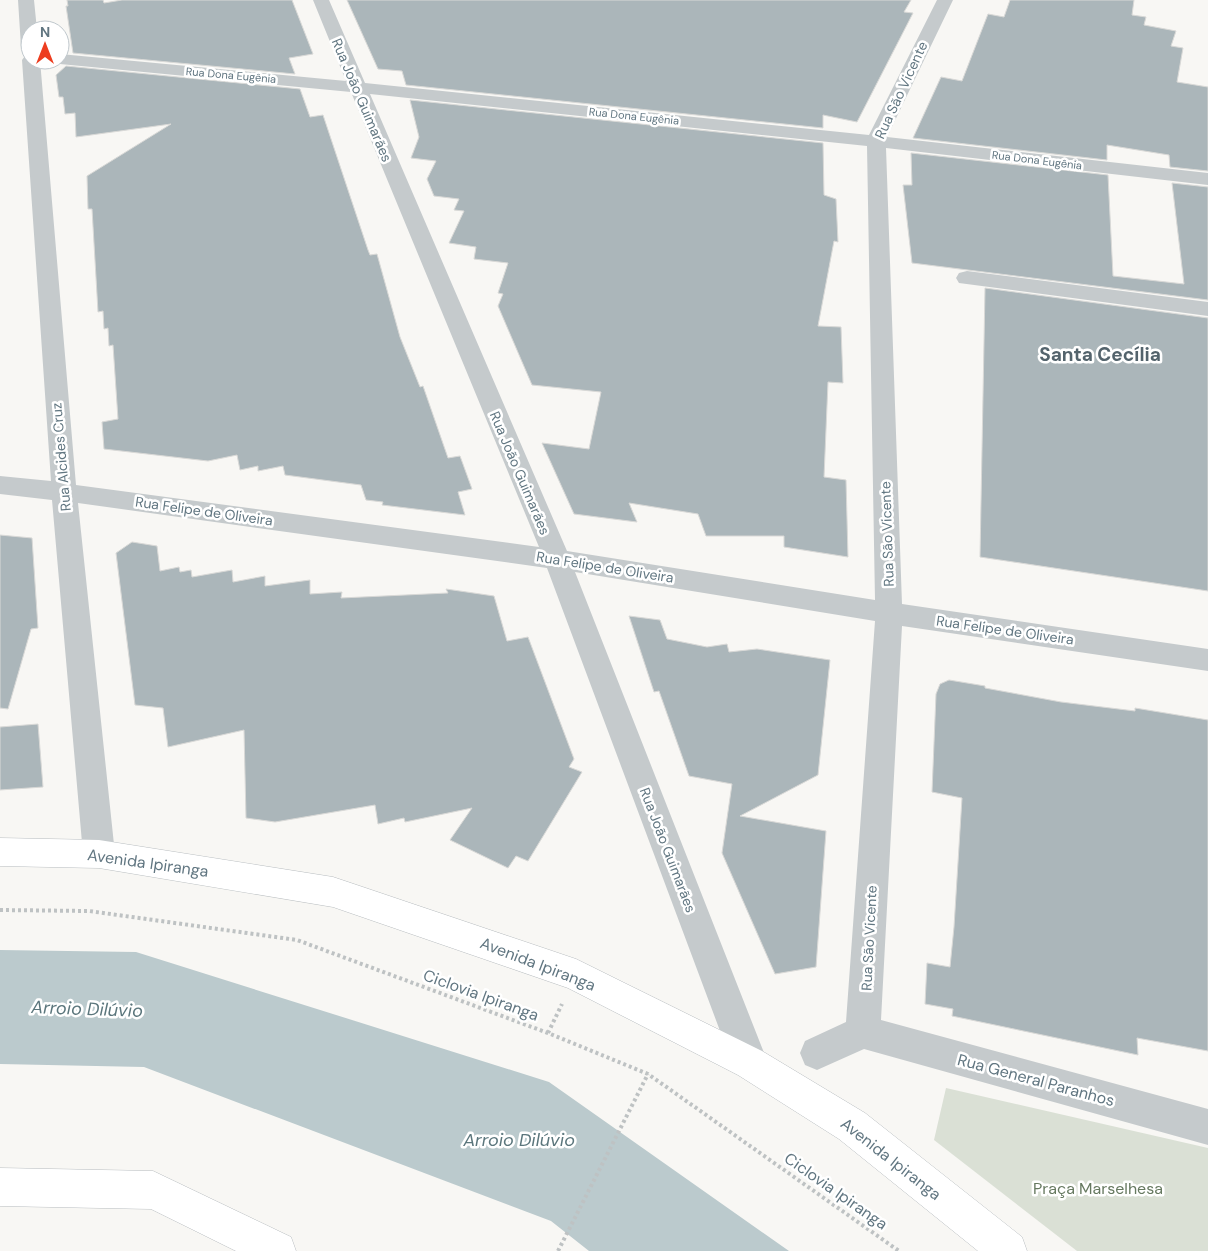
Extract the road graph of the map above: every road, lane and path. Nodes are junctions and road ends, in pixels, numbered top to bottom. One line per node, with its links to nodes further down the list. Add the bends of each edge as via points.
1 (26, 0): 4 (street)
2 (321, 0): 7 (street, Rua João Guimarães)
3 (945, 0): 8 (street, Rua São Vicente)
4 (28, 20)
5 (70, 60): 7 (street, Rua Dona Eugênia)
6 (32, 70): 13 (street, Rua Alcides Cruz)
7 (356, 86): 8 (street, Rua Dona Eugênia); 14 (street, Rua João Guimarães)
8 (876, 141): 9 (street, Rua Dona Eugênia); 15 (street, Rua São Vicente)
9 (1208, 179)
10 (967, 278): 11 (street)
11 (1208, 309)
12 (0, 486): 13 (street, Rua Felipe de Oliveira)
13 (64, 492): 14 (street, Rua Felipe de Oliveira); 18 (street, Rua Alcides Cruz)
14 (557, 559): 15 (street, Rua Felipe de Oliveira); 22 (street, Rua João Guimarães)
15 (889, 613): 16 (street, Rua Felipe de Oliveira); 20 (street, Rua São Vicente)
16 (1208, 660)
17 (0, 852): 18 (main road, Avenida Ipiranga)
18 (99, 854): 22 (main road, Avenida Ipiranga, via 333,892 576,975)
19 (0, 910): 23 (path, Ciclovia Ipiranga, via 89,912 297,940 548,1033)
20 (863, 1032): 21 (street); 24 (street, Rua General Paranhos)
21 (817, 1053)
22 (750, 1063): 29 (main road, Avenida Ipiranga, via 852,1126)
23 (648, 1074): 27 (path); 28 (path, Ciclovia Ipiranga)
24 (1208, 1127)
25 (0, 1187): 26 (main road, via 152,1190)
26 (277, 1251)
27 (558, 1251)
28 (899, 1251)
29 (1008, 1251)

